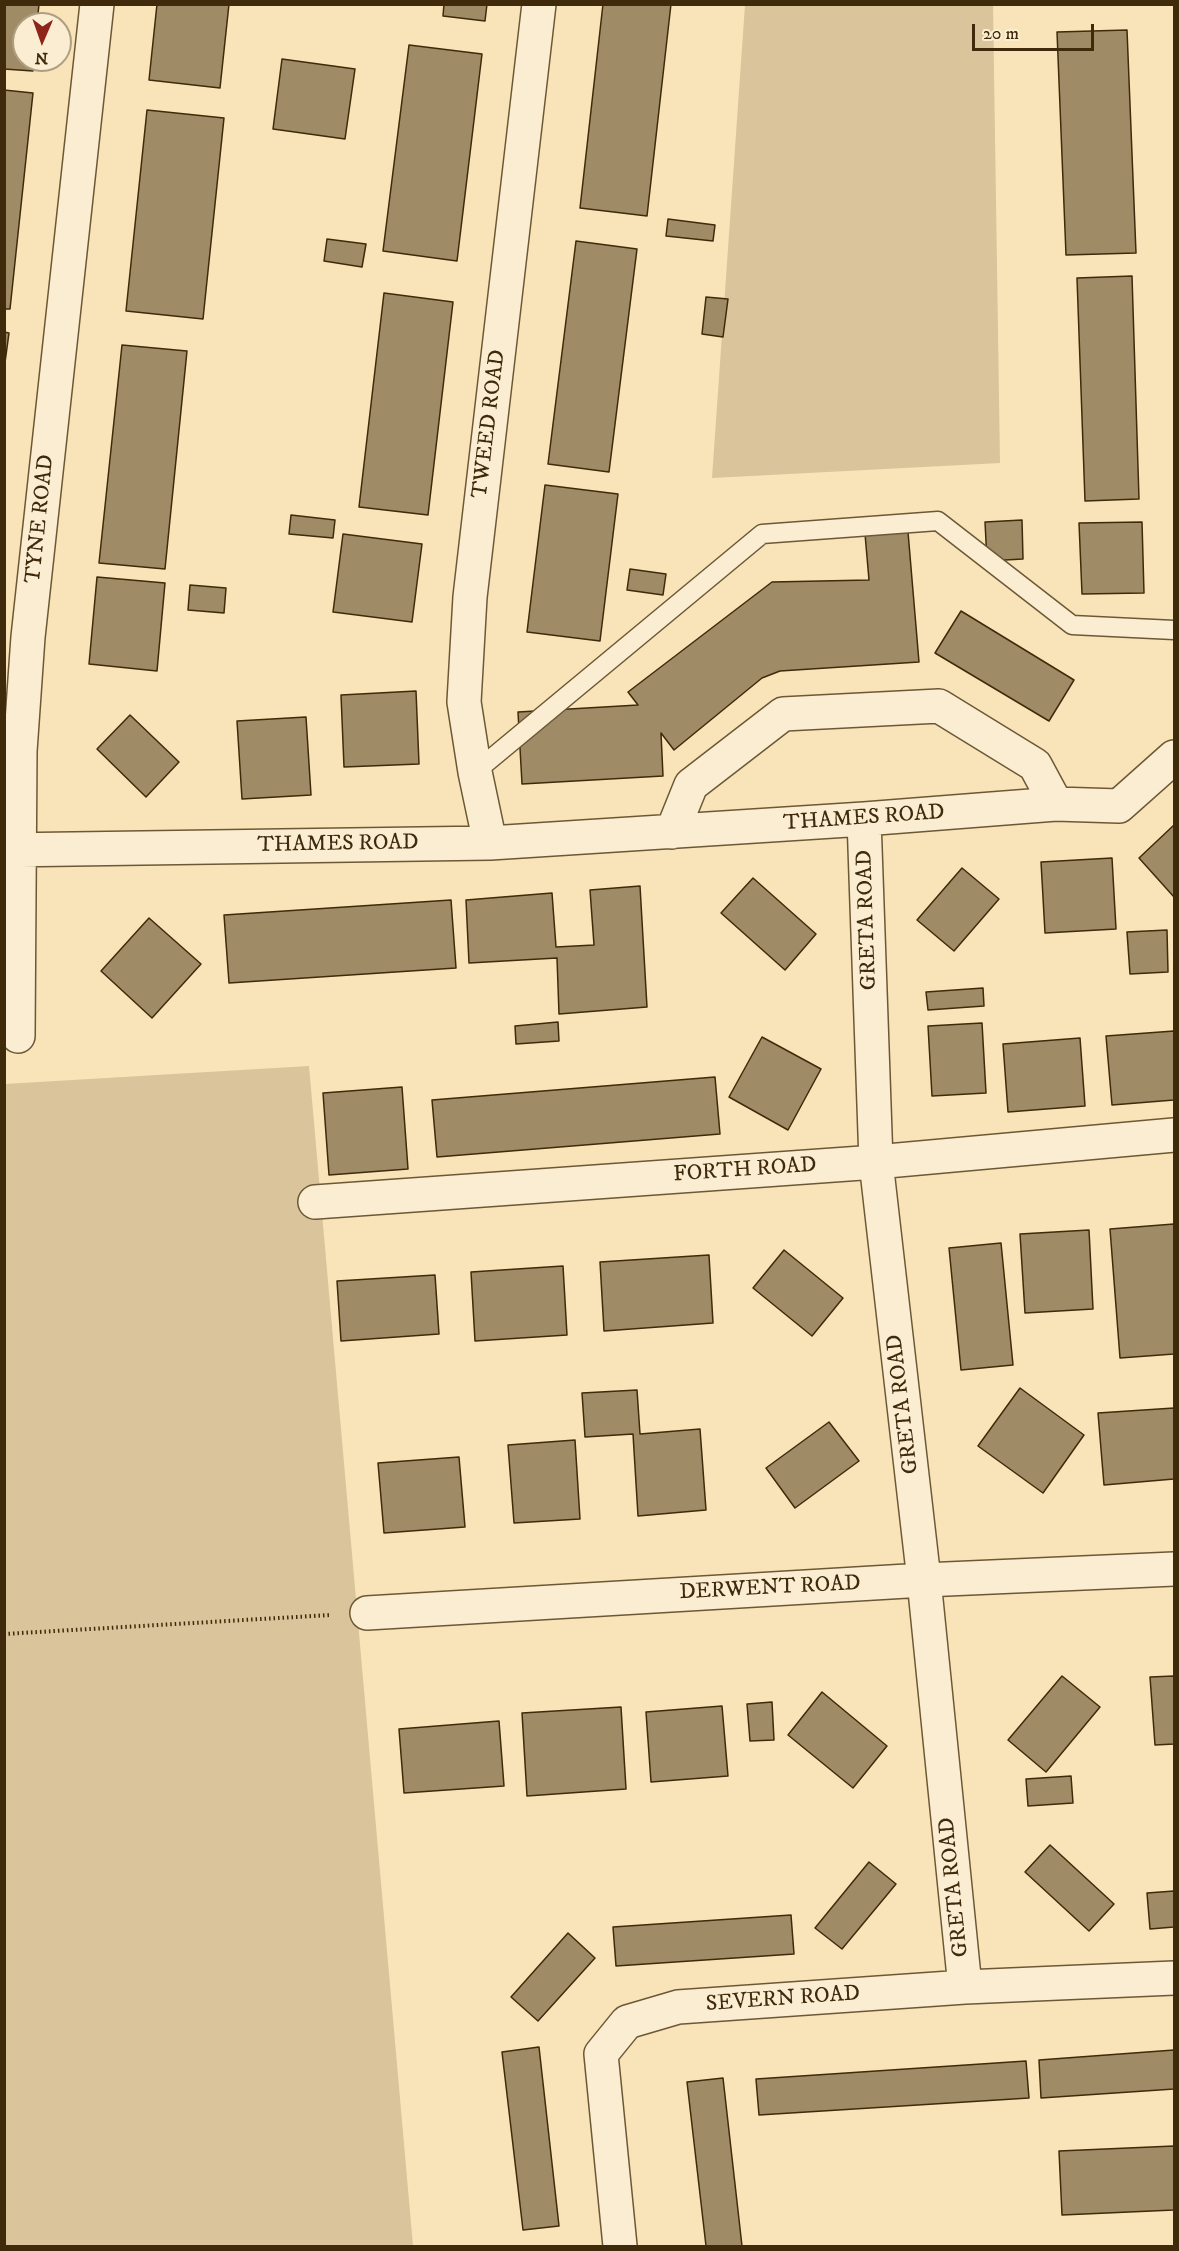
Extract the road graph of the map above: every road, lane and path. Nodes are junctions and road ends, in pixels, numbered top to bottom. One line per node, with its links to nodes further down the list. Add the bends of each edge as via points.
1 (97, 4): 10 (street, TYNE ROAD, via 28,637)
2 (539, 4): 5 (street, TWEED ROAD, via 470,597 464,702)
3 (1174, 630): 5 (lane, via 1072,624 938,521 762,534)
4 (1174, 757): 6 (street, THAMES ROAD, via 1119,806)
5 (475, 772): 9 (street, TWEED ROAD)
6 (1056, 804): 7 (street, THAMES ROAD); 8 (street, via 1035,765 939,706 783,714 691,785)
7 (864, 819): 8 (street, THAMES ROAD); 13 (street, GRETA ROAD)
8 (672, 832): 9 (street, THAMES ROAD)
9 (490, 843): 10 (street, THAMES ROAD)
10 (12, 850): 11 (street, TYNE ROAD)
11 (18, 1036)
12 (1174, 1135): 13 (street, FORTH ROAD)
13 (876, 1162): 14 (street, FORTH ROAD); 16 (street, GRETA ROAD)
14 (315, 1202)
15 (1174, 1569): 16 (street, DERWENT ROAD)
16 (924, 1580): 17 (street, DERWENT ROAD); 20 (street, GRETA ROAD)
17 (366, 1613): 18 (path)
18 (4, 1634)
19 (1174, 1978): 20 (street, SEVERN ROAD)
20 (965, 1988): 21 (street, SEVERN ROAD, via 678,2007 627,2022 601,2054)
21 (620, 2247)

